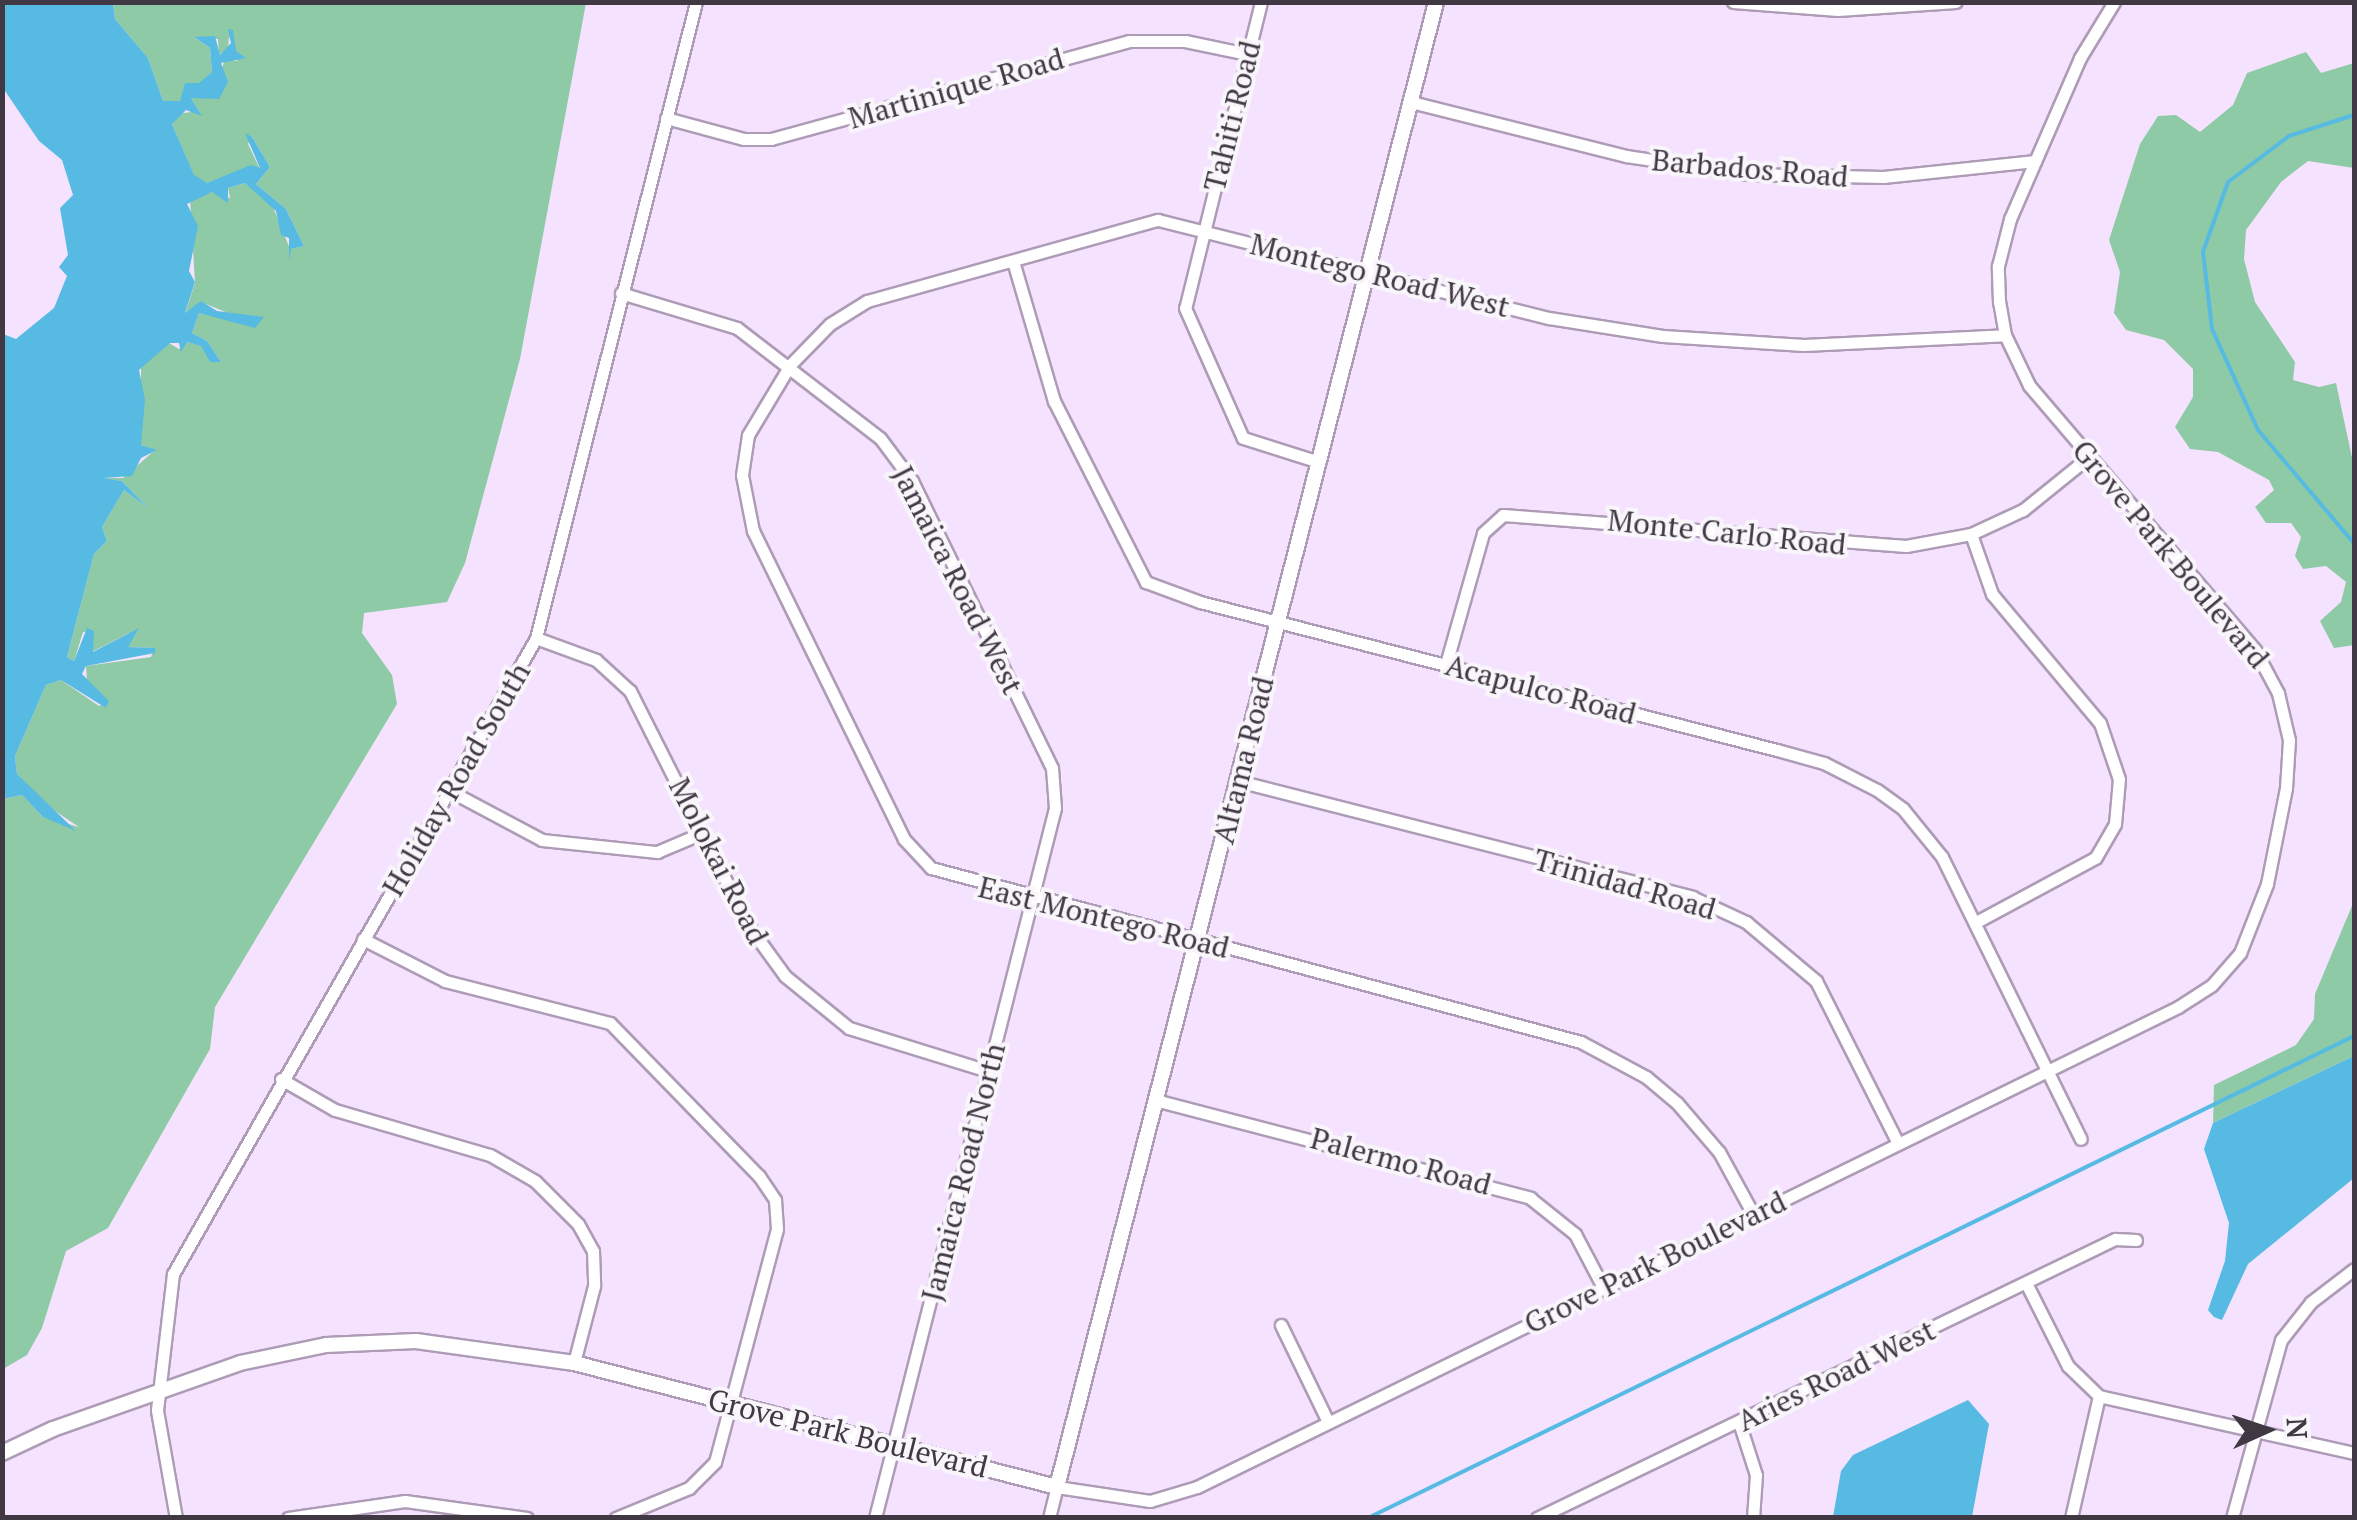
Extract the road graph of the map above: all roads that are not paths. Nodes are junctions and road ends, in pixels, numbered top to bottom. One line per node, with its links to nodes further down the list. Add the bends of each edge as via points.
1 (696, 2): 9 (street, Holiday Road South)
2 (1261, 2): 7 (street, Tahiti Road)
3 (1436, 2): 8 (street, Altama Road)
4 (1733, 2): 5 (street, via 1838,10)
5 (1956, 2)
6 (2114, 2): 10 (street, Grove Park Boulevard, via 2080,58)
7 (1248, 54): 9 (street, Martinique Road, via 1185,41 1129,41 771,139 744,139); 11 (street, Tahiti Road)
8 (1411, 102): 10 (street, Barbados Road, via 1706,170 1883,177); 13 (street, Altama Road)
9 (666, 118): 14 (street, Holiday Road South)
10 (2035, 161): 15 (street, Grove Park Boulevard, via 1998,266)
11 (1202, 230): 12 (street, Montego Road West, via 1146,222); 13 (street, Montego Road West); 18 (street, Tahiti Road, via 1185,308 1233,425 1256,446)
12 (1012, 261): 16 (street, Montego Road West, via 867,301 830,324); 20 (street, Acapulco Road, via 1054,402 1146,582)
13 (1368, 271): 15 (street, Montego Road West, via 1549,318 1663,336 1804,345); 18 (street, Altama Road)
14 (622, 294): 16 (street, Jamaica Road West, via 711,317); 21 (street, Holiday Road South)
15 (2005, 335): 17 (street, Grove Park Boulevard, via 2029,385)
16 (790, 365): 26 (street, Jamaica Road West, via 898,458 1052,768 1055,808); 26 (street, East Montego Road, via 755,419 744,454 743,495 753,531 909,847 952,878)
17 (2090, 456): 19 (street, Monte Carlo Road, via 2024,510); 31 (street, Grove Park Boulevard, via 2262,660 2285,716 2288,765 2258,919 2228,970 2178,1007)
18 (1319, 462): 20 (street, Altama Road)
19 (1971, 534): 22 (street, Monte Carlo Road, via 1883,547 1512,512 1483,532); 27 (street, via 1992,594 2100,723 2120,778 2114,824 2094,858)
20 (1278, 622): 22 (street, Acapulco Road); 23 (street, Altama Road)
21 (536, 638): 24 (street, Holiday Road South); 25 (street, Molokai Road, via 596,660 630,692)
22 (1446, 664): 27 (street, Acapulco Road, via 1777,750 1852,776 1903,809 1928,836)
23 (1238, 781): 29 (street, Altama Road); 35 (street, Trinidad Road, via 1692,897 1746,922 1816,981)
24 (450, 791): 25 (street, via 542,840 657,852); 28 (street, Holiday Road South)
25 (702, 832): 30 (street, Molokai Road, via 748,925 809,998 876,1040)
26 (1032, 898): 29 (street, East Montego Road); 30 (street, Jamaica Road North)
27 (1976, 922): 31 (street, Acapulco Road)
28 (363, 939): 32 (street, Holiday Road South); 45 (street, via 445,982 610,1023 767,1186 777,1229)
29 (1196, 940): 33 (street, Altama Road); 36 (street, East Montego Road, via 1550,1031 1612,1055 1698,1126)
30 (988, 1070): 49 (street, Jamaica Road North)
31 (2048, 1070): 34 (street, Acapulco Road); 35 (street, Grove Park Boulevard)
32 (281, 1079): 42 (street, via 382,1127 506,1161 557,1202 578,1224 596,1262); 43 (street, Holiday Road South, via 173,1274)
33 (1155, 1100): 40 (street, Palermo Road, via 1530,1198 1576,1234); 52 (street, Altama Road)
34 (2080, 1139)
35 (1898, 1144): 36 (street, Grove Park Boulevard)
36 (1753, 1214): 40 (street, Grove Park Boulevard)
37 (2136, 1240): 39 (street, Aries Road West, via 2115,1239)
38 (2354, 1269): 48 (street, via 2310,1302 2280,1340)
39 (2026, 1283): 44 (street, via 2068,1366); 47 (street, Aries Road West)
40 (1602, 1287): 46 (street, Grove Park Boulevard)
41 (1281, 1326): 46 (street)
42 (574, 1364): 43 (street, Grove Park Boulevard, via 454,1342 384,1341 274,1354); 45 (street, Grove Park Boulevard)
43 (158, 1390): 50 (street, Grove Park Boulevard); 53 (street, Holiday Road South)
44 (2099, 1396): 48 (street); 61 (street)
45 (734, 1404): 49 (street, Grove Park Boulevard); 56 (street, via 724,1443 703,1476)
46 (1328, 1422): 52 (street, Grove Park Boulevard, via 1176,1496 1121,1500)
47 (1739, 1422): 59 (street, Aries Road West); 60 (street, via 1756,1475)
48 (2255, 1435): 51 (street); 62 (street)
49 (894, 1445): 52 (street, Grove Park Boulevard); 57 (street, Jamaica Road North)
50 (2, 1453)
51 (2354, 1453)
52 (1057, 1487): 58 (street, Altama Road)
53 (176, 1518)
54 (288, 1518): 55 (street, via 406,1501)
55 (527, 1518)
56 (616, 1518)
57 (874, 1518)
58 (1050, 1518)
59 (1537, 1518)
60 (1753, 1518)
61 (2071, 1518)
62 (2232, 1518)

